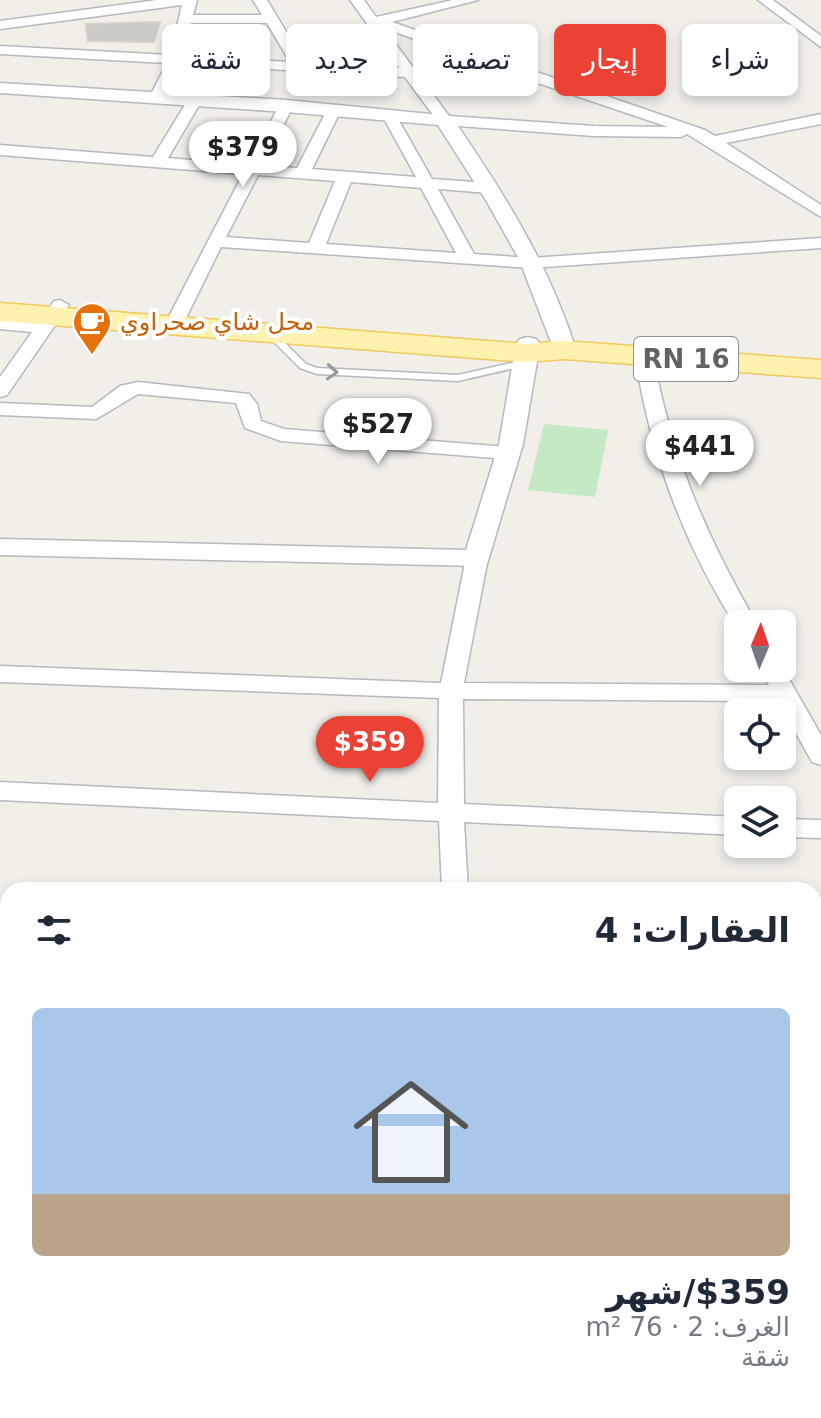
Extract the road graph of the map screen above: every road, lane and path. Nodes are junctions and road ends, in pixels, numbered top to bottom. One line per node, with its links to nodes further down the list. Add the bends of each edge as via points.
1 (189, 0): 7 (street); 11 (street)
2 (260, 0): 8 (street)
3 (357, 0): 9 (street)
4 (471, 0): 6 (street)
5 (765, 0): 12 (street)
6 (443, 3): 9 (street)
7 (186, 19): 8 (street); 10 (street)
8 (271, 19): 13 (street)
9 (376, 22): 17 (street); 18 (street)
10 (185, 24)
11 (0, 25)
12 (821, 43)
13 (286, 44)
14 (0, 50): 15 (street)
15 (162, 59)
16 (397, 73): 17 (street)
17 (411, 74): 18 (street); 27 (street)
18 (543, 80): 28 (street)
19 (162, 87): 21 (street)
20 (0, 88): 21 (street)
21 (156, 98): 22 (street)
22 (195, 100): 23 (street); 31 (street)
23 (286, 106): 24 (street); 32 (street)
24 (334, 110): 25 (street); 33 (street)
25 (389, 115): 27 (street); 35 (street)
26 (821, 119): 29 (street)
27 (444, 120): 28 (street); 36 (street)
28 (700, 133): 29 (street)
29 (715, 141): 37 (street)
30 (0, 150): 31 (street)
31 (158, 162): 32 (street)
32 (255, 170): 33 (street); 38 (street)
33 (302, 173): 34 (street)
34 (345, 177): 35 (street); 40 (street)
35 (429, 183): 36 (street); 41 (street)
36 (489, 188): 42 (street)
37 (821, 212)
38 (214, 241): 40 (street); 46 (street)
39 (821, 243): 42 (street)
40 (315, 249): 41 (street)
41 (469, 260): 42 (street)
42 (531, 263): 48 (street)
43 (0, 300): 45 (main road, RN 16)
44 (0, 312): 45 (main road, RN 16)
45 (52, 317): 46 (main road, RN 16); 47 (street); 51 (street)
46 (176, 320): 48 (main road, RN 16); 48 (main road, RN 16, one-way to 48)
47 (0, 324)
48 (539, 352): 49 (main road, RN 16); 53 (street)
49 (644, 355): 50 (main road, RN 16); 56 (street, via 650,405 678,492)
50 (821, 369)
51 (0, 391)
52 (0, 409): 53 (street, via 91,414 138,388 242,398 252,424 289,437)
53 (509, 449): 55 (street)
54 (0, 547): 55 (street)
55 (477, 558): 59 (street)
56 (738, 610)
57 (0, 674): 59 (street)
58 (779, 682): 60 (street)
59 (451, 691): 60 (street); 63 (street)
60 (786, 693): 61 (street)
61 (821, 756)
62 (0, 791): 63 (street)
63 (451, 814): 64 (street); 67 (street)
64 (724, 825)
65 (796, 828): 66 (street)
66 (821, 829)
67 (455, 882)

